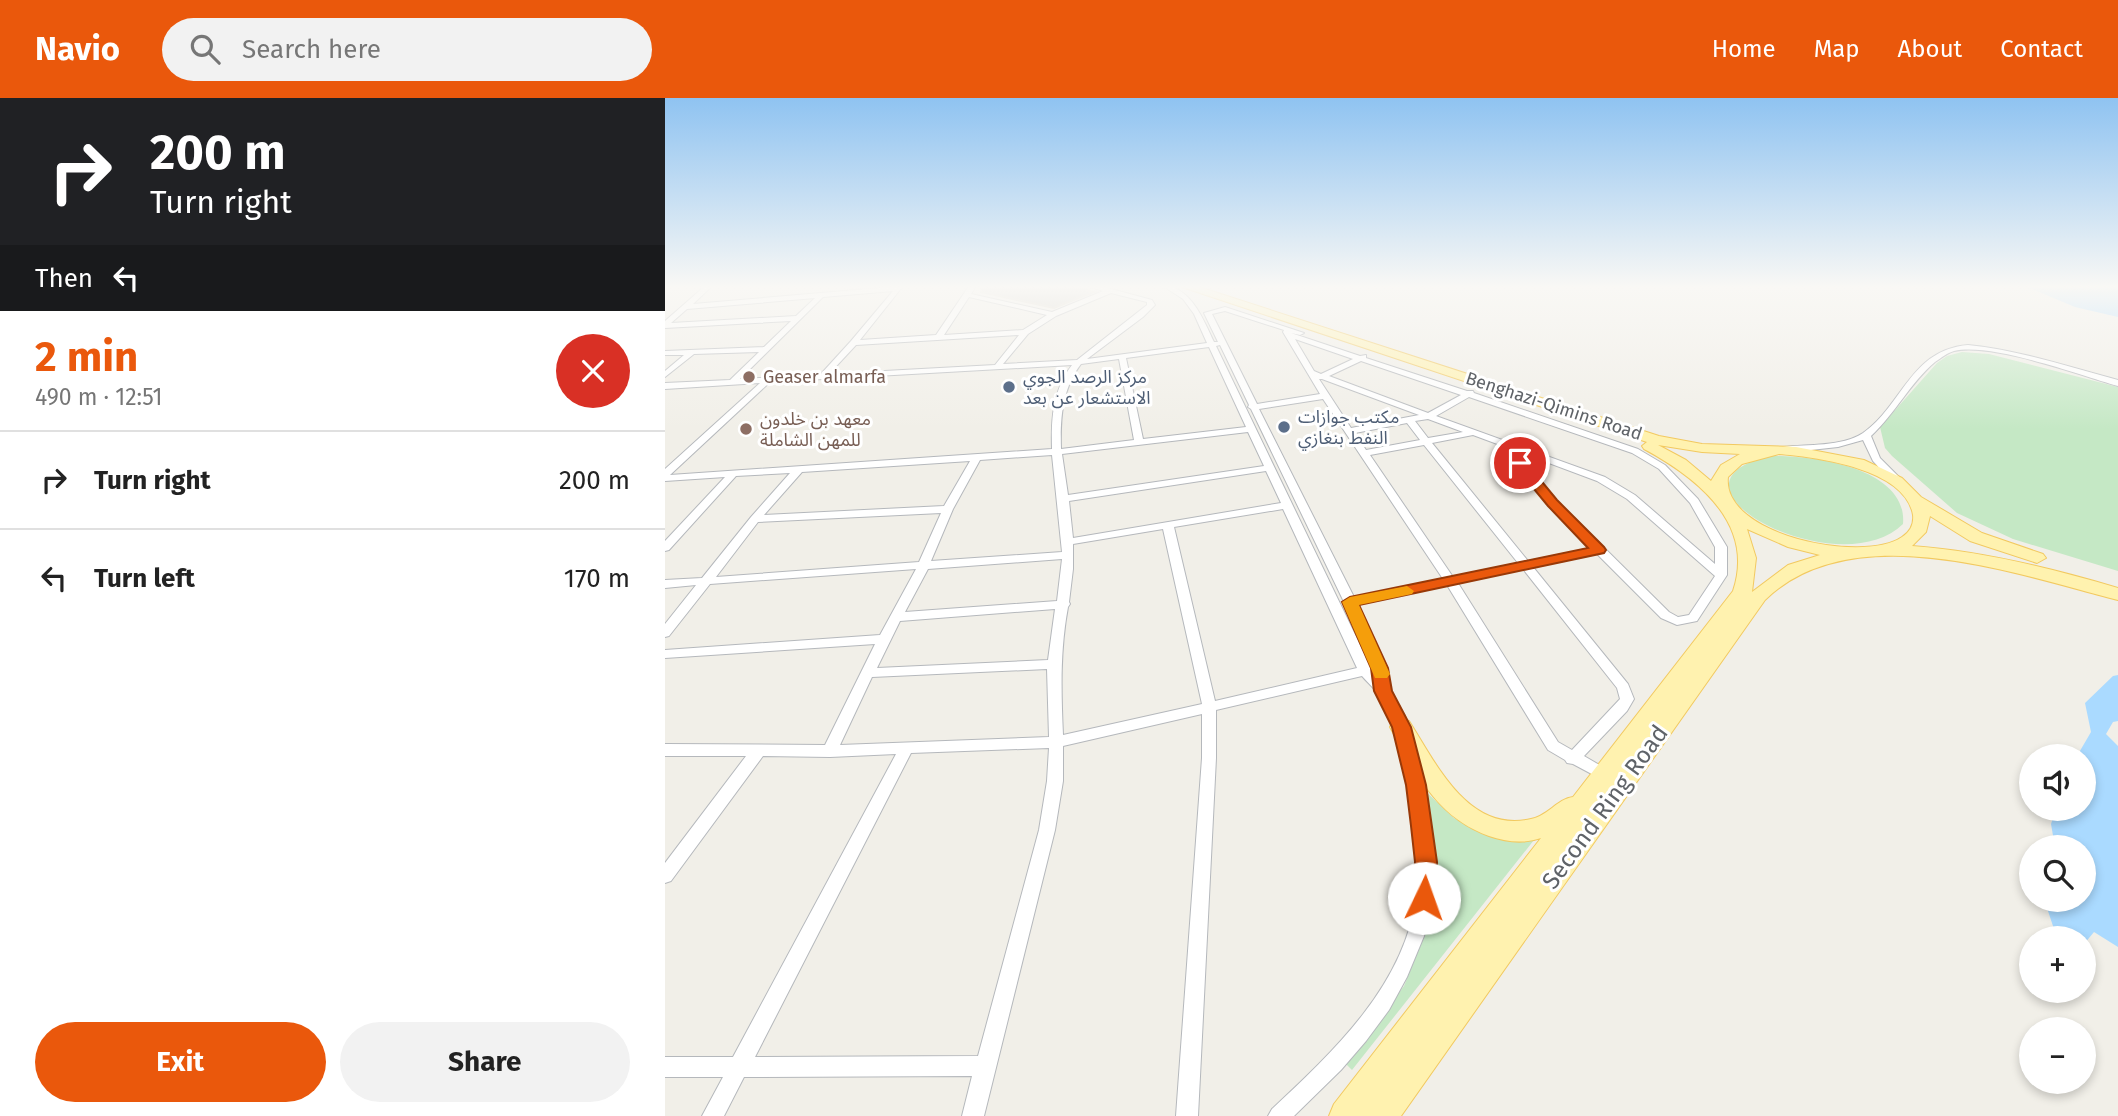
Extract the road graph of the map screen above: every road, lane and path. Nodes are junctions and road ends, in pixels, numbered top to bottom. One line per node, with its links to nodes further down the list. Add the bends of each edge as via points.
1 (781, 334): 16 (street)
2 (862, 334): 14 (street)
3 (941, 334): 13 (street)
4 (1003, 334): 13 (street)
5 (1024, 334): 22 (street)
6 (1115, 334): 21 (street)
7 (1210, 334): 15 (street)
8 (1213, 334): 15 (street)
9 (1289, 334): 24 (street)
10 (1293, 334): 18 (street)
11 (1306, 334): 18 (main road)
12 (1330, 334): 42 (main road, Benghazi-Qimins Road, via 1656,440 1702,448)
13 (938, 338): 14 (street)
14 (854, 343): 25 (street)
15 (1216, 344): 20 (street); 32 (street); 35 (street)
16 (765, 349): 17 (street); 27 (street)
17 (692, 352): 19 (street); 23 (street)
18 (1360, 352): 24 (street); 30 (street); 52 (main road, via 1654,448 1681,463)
19 (665, 353)
20 (1122, 356): 21 (street); 40 (street)
21 (1080, 362): 22 (street); 43 (street, via 1063,387 1055,428)
22 (996, 368): 25 (street)
23 (665, 375)
24 (1317, 375): 31 (street); 33 (street)
25 (821, 378): 26 (street)
26 (767, 381): 27 (street); 49 (street)
27 (731, 383): 29 (street)
28 (2118, 383): 38 (street, via 1999,352 1955,349 1938,356)
29 (665, 386)
30 (1470, 393): 33 (street); 67 (street, via 1635,452 1662,467 1713,530 1721,547)
31 (1325, 396): 32 (street); 36 (street)
32 (1252, 407): 56 (street)
33 (1429, 416): 34 (street); 37 (street)
34 (1409, 420): 36 (street); 39 (street)
35 (1251, 429): 40 (street); 46 (street)
36 (1349, 430): 44 (street)
37 (1474, 433): 39 (street); 41 (street)
38 (1866, 436): 42 (street); 50 (street, via 1876,459)
39 (1427, 441): 44 (street); 65 (street)
40 (1139, 443): 43 (street)
41 (1503, 443): 63 (street); 67 (street, via 1617,488)
42 (1774, 451): 50 (main road, Benghazi-Qimins Road, via 1818,453 1850,461 1875,471); 52 (main road, via 1736,459 1725,467 1718,487)
43 (1056, 452): 45 (street); 51 (street)
44 (1364, 453): 69 (street)
45 (977, 458): 47 (street); 54 (street)
46 (1269, 468): 51 (street); 53 (street)
47 (799, 469): 48 (street); 55 (street)
48 (733, 474): 49 (street); 61 (street)
49 (665, 476)
50 (1910, 495): 64 (main road, via 1922,513 1916,535 1904,544); 70 (main road, Benghazi-Qimins Road, via 1976,537)
51 (1064, 499): 62 (street)
52 (1724, 502): 64 (main road, via 1753,526 1795,544 1843,552); 91 (main road, Second Ring Road, via 1744,543 1749,567 1742,592)
53 (1287, 505): 57 (street); 58 (street)
54 (948, 509): 55 (street); 66 (street)
55 (755, 519): 68 (street)
56 (1308, 519): 57 (street); 59 (street)
57 (1294, 521): 60 (street)
58 (1168, 525): 62 (street); 83 (street)
59 (1315, 534): 60 (street); 73 (street)
60 (1300, 536): 80 (street)
61 (665, 548)
62 (1068, 549): 66 (street); 74 (street)
63 (1598, 550): 65 (street); 67 (street, via 1665,615 1677,621 1693,618)
64 (1876, 551): 72 (main road, via 1998,561); 93 (main road, Second Ring Road, via 1795,566 1771,582)
65 (1527, 566): 69 (street); 90 (street, via 1623,687 1627,699)
66 (923, 567): 68 (street); 75 (street)
67 (1721, 575)
68 (705, 581): 71 (street); 76 (street)
69 (1451, 582): 73 (street); 90 (street, via 1553,746)
70 (2118, 583)
71 (665, 584)
72 (2118, 594)
73 (1350, 602): 82 (street, via 1379,668)
74 (1064, 604): 75 (street); 79 (street)
75 (895, 617): 77 (street)
76 (665, 633)
77 (884, 639): 78 (street); 81 (street)
78 (665, 654)
79 (1053, 664): 81 (street); 85 (street)
80 (1365, 671): 82 (street); 83 (street)
81 (868, 673): 89 (street)
82 (1383, 691): 84 (street)
83 (1209, 706): 85 (street); 99 (street)
84 (1401, 727): 91 (main road, via 1439,790 1455,806 1492,826 1524,831 1541,827); 100 (street, via 1416,785 1426,862 1416,935 1400,975 1373,1017)
85 (1057, 742): 86 (street); 95 (street, via 1055,784 1045,833)
86 (906, 749): 89 (street); 94 (street)
87 (665, 750): 88 (street)
88 (759, 750): 89 (street); 92 (street)
89 (829, 751)
90 (1572, 759): 91 (street)
91 (1597, 782): 93 (main road, Second Ring Road)
92 (665, 876)
93 (1437, 1016): 101 (main road, Second Ring Road); 102 (main road, Second Ring Road)
94 (740, 1066): 95 (street); 96 (street); 97 (street)
95 (985, 1066): 98 (street)
96 (665, 1067)
97 (713, 1116)
98 (973, 1116)
99 (1187, 1116)
100 (1279, 1116)
101 (1346, 1116)
102 (1381, 1116)

